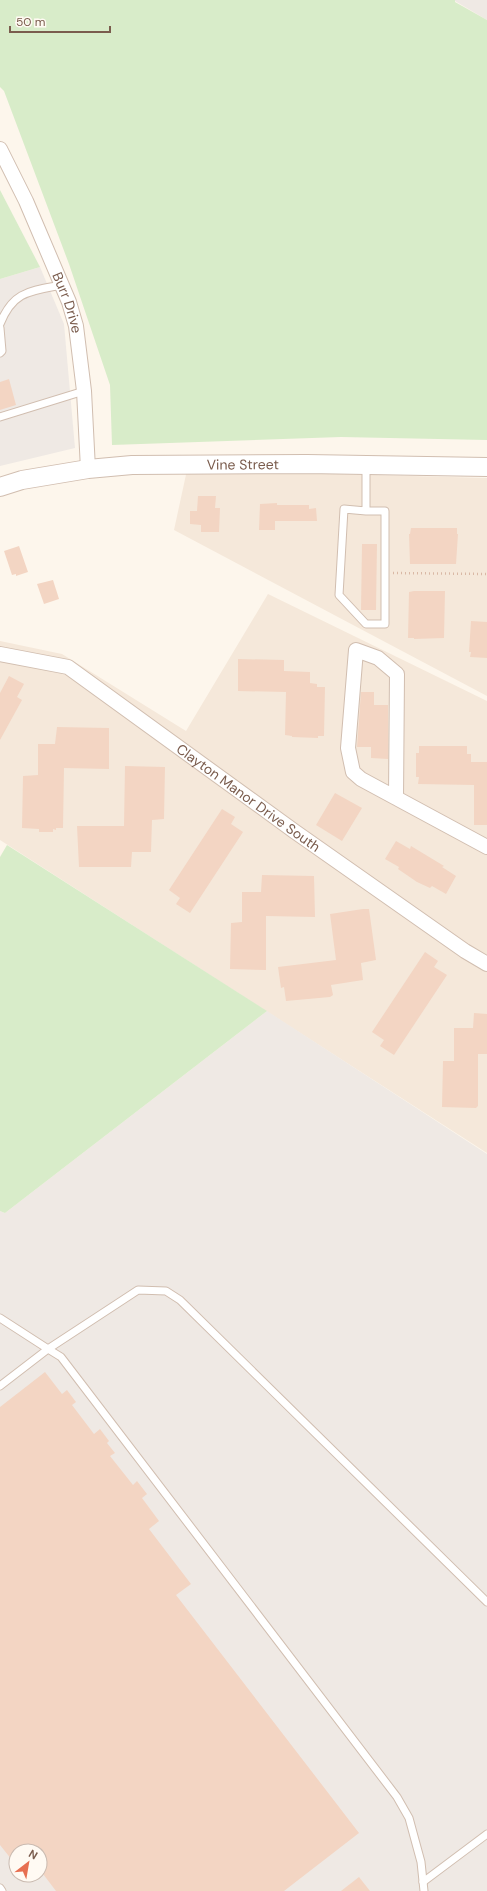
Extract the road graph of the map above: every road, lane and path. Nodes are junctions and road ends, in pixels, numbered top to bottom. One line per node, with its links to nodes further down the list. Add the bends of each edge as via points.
1 (0, 149): 2 (street, Burr Drive, via 26,201)
2 (62, 285): 3 (lane, via 21,295 6,309); 6 (street, Burr Drive, via 76,326)
3 (0, 324)
4 (0, 328): 5 (lane)
5 (0, 353)
6 (84, 391): 7 (lane); 10 (street, Burr Drive)
7 (0, 417)
8 (366, 466): 9 (street, Vine Street); 10 (street, Vine Street, via 132,465); 12 (lane)
9 (487, 467)
10 (88, 469): 11 (street, Vine Street, via 22,480)
11 (0, 487)
12 (366, 510): 13 (lane, via 385,511); 13 (lane, via 344,509 339,595 366,624 385,624)
13 (385, 572): 14 (path)
14 (487, 574)
15 (0, 654): 18 (street, Clayton Manor Drive South, via 68,667 294,831)
16 (396, 798): 16 (street, via 361,779 351,768 348,748 356,650 378,658 397,674); 17 (street)
17 (487, 848)
18 (487, 964)
19 (0, 1318): 20 (lane)
20 (48, 1349): 21 (lane); 22 (lane, via 138,1290 166,1291 180,1300); 24 (lane, via 61,1357 397,1797 409,1818 421,1862)
21 (0, 1386)
22 (487, 1602)
23 (487, 1834): 24 (lane)
24 (423, 1882): 27 (lane)
25 (0, 1888): 26 (lane)
26 (2, 1891)
27 (424, 1891)

